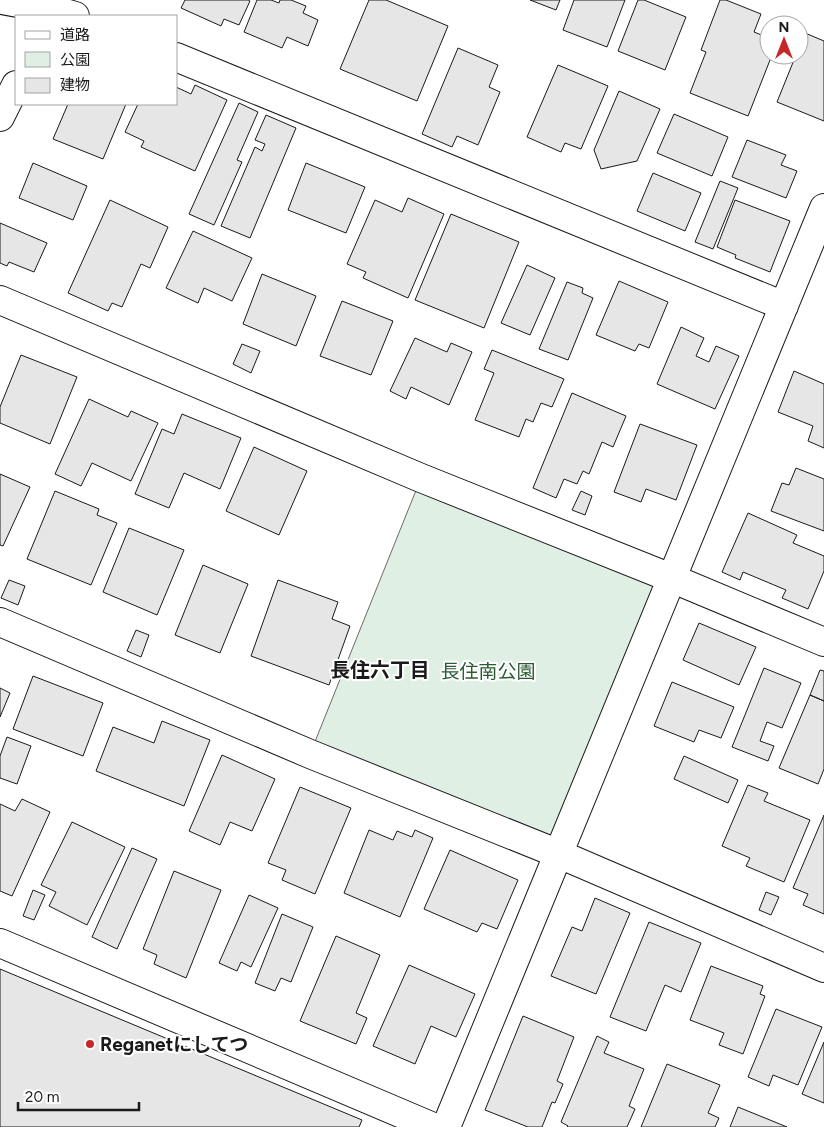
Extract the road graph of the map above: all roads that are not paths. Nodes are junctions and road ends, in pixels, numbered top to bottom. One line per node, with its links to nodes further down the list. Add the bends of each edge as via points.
1 (2, 0): 2 (street)
2 (60, 11)
3 (178, 58): 8 (street)
4 (15, 87): 5 (street)
5 (0, 116)
6 (824, 208): 8 (street)
7 (0, 300): 9 (street, via 421,478)
8 (784, 306): 9 (street)
9 (671, 578): 11 (street); 12 (street)
10 (0, 622): 12 (street, via 310,754)
11 (824, 642)
12 (559, 854): 14 (street); 16 (street)
13 (0, 943): 15 (street)
14 (824, 968)
15 (433, 1127)
16 (446, 1127)

